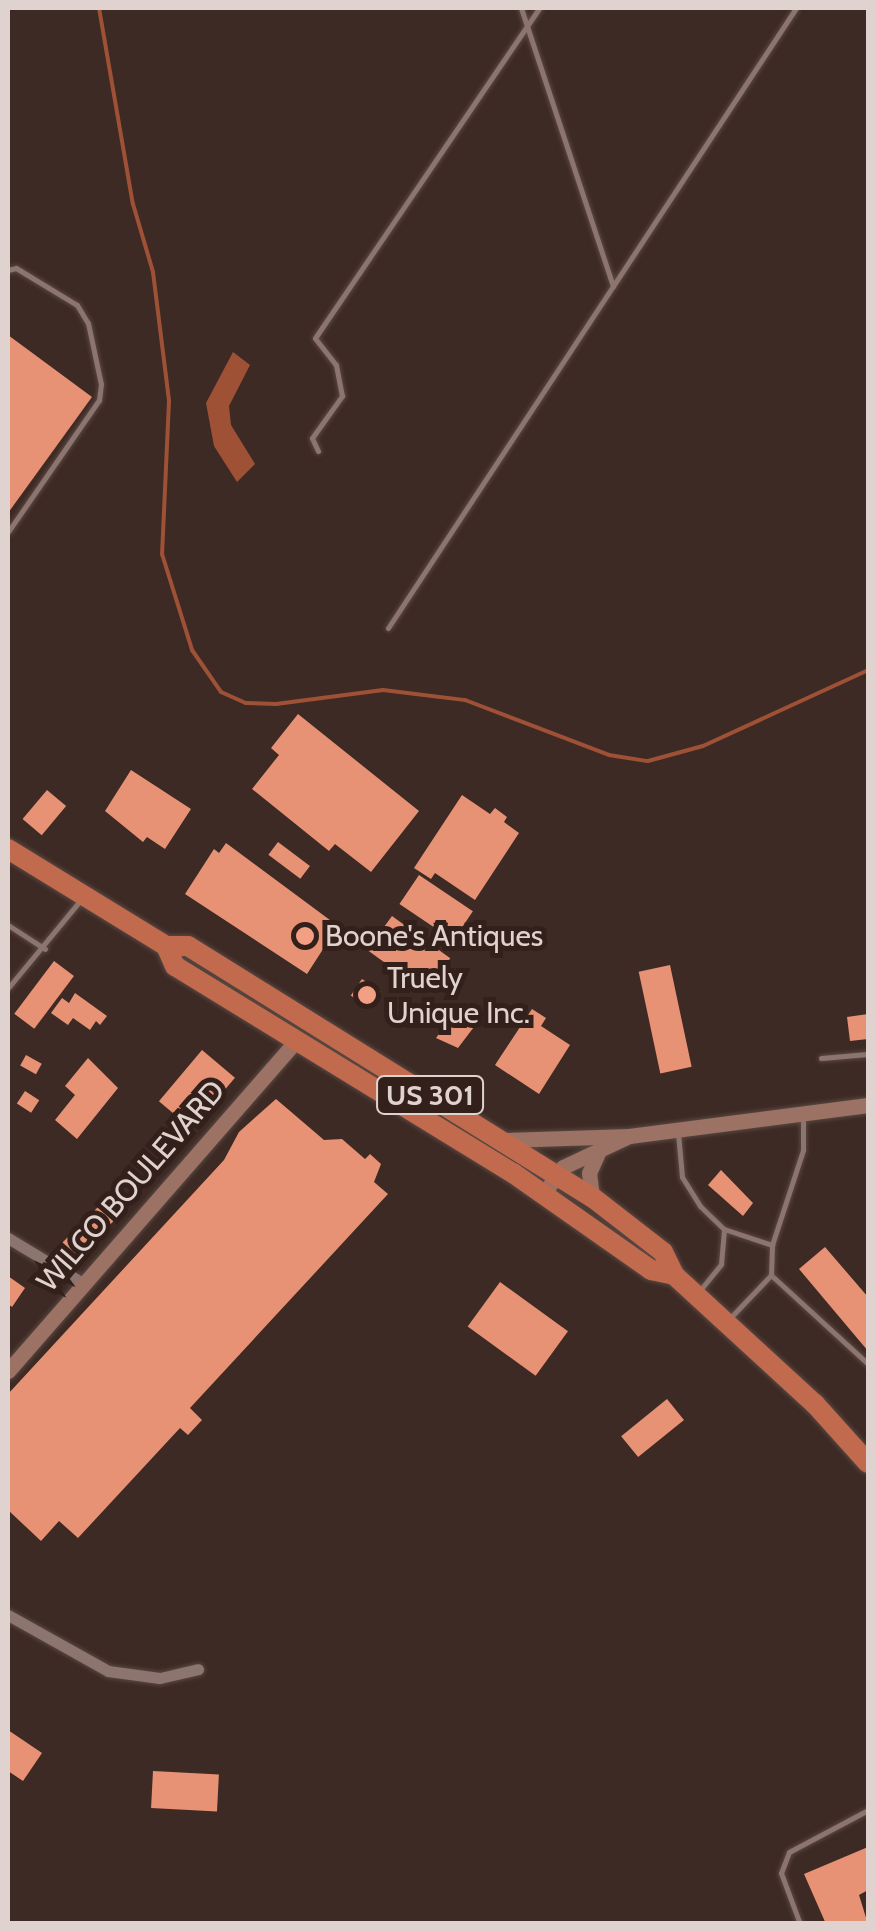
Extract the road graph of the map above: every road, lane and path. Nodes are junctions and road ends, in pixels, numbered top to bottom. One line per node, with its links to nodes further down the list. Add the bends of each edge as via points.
1 (521, 8): 4 (lane)
2 (540, 8): 4 (lane)
3 (796, 8): 6 (lane)
4 (526, 27): 6 (lane); 7 (lane, via 315,338 336,365 342,396 312,438)
5 (8, 270): 8 (lane, via 16,268 77,306 88,323 100,384 99,400)
6 (613, 286): 9 (lane)
7 (318, 450)
8 (8, 532)
9 (388, 628)
10 (8, 849): 11 (highway, US 301)
11 (83, 895): 13 (highway, US 301); 14 (lane)
12 (8, 926): 14 (lane)
13 (166, 946): 16 (highway, US 301, via 175,966); 23 (highway, US 301, via 188,946)
14 (45, 949): 15 (lane)
15 (8, 988)
16 (298, 1039): 26 (highway, US 301); 33 (street, WILCO BOULEVARD)
17 (868, 1054): 18 (lane)
18 (821, 1058)
19 (868, 1105): 20 (street)
20 (803, 1112): 21 (street); 30 (lane, via 803,1150)
21 (678, 1130): 22 (street); 28 (lane, via 682,1178)
22 (629, 1136): 23 (street); 24 (street)
23 (505, 1140): 25 (highway, US 301)
24 (599, 1151): 25 (street); 27 (street, via 590,1174)
25 (557, 1174): 26 (street); 27 (highway, US 301)
26 (544, 1194): 31 (highway, US 301, via 651,1270)
27 (592, 1197): 31 (highway, US 301, via 663,1252)
28 (724, 1230): 30 (lane); 34 (lane, via 721,1264)
29 (8, 1238): 33 (street)
30 (772, 1245): 32 (lane)
31 (674, 1275): 34 (highway, US 301)
32 (770, 1275): 35 (lane); 36 (lane)
33 (81, 1282): 37 (street, WILCO BOULEVARD)
34 (697, 1294): 35 (highway, US 301)
35 (728, 1321): 38 (highway, US 301)
36 (868, 1364)
37 (8, 1371)
38 (866, 1451)
39 (8, 1615): 40 (street, via 108,1670 166,1678)
40 (198, 1669)
41 (868, 1810): 42 (lane, via 789,1852 782,1873)
42 (800, 1924)

